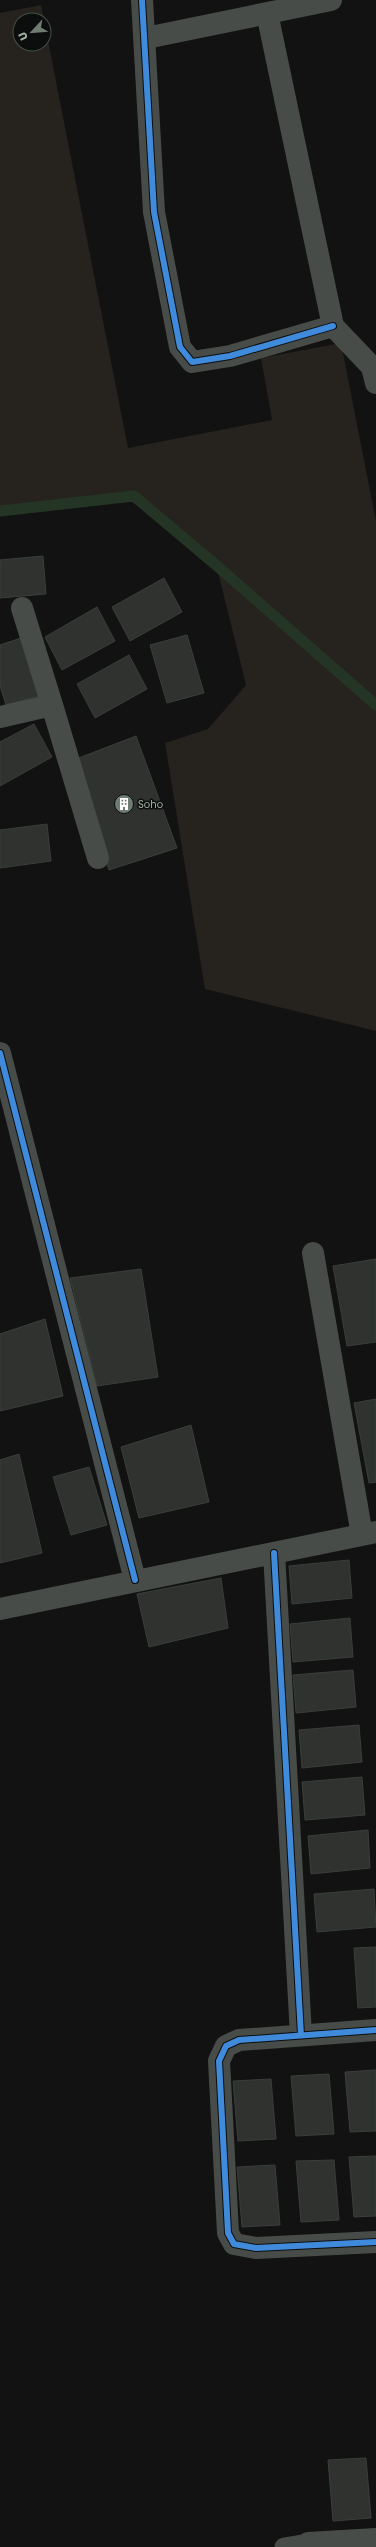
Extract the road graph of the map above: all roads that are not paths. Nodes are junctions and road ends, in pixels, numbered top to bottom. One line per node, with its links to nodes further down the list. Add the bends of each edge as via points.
1 (142, 0): 4 (street)
2 (331, 0): 3 (street)
3 (267, 13): 4 (street); 5 (street)
4 (146, 38): 5 (street, via 154,212 180,347 192,362 230,356)
5 (333, 326): 6 (street, via 372,367)
6 (376, 383)
7 (22, 608): 8 (street)
8 (52, 705): 9 (street); 10 (street)
9 (0, 717)
10 (98, 858)
11 (0, 1053): 15 (street)
12 (313, 1253): 13 (street)
13 (369, 1533): 14 (street)
14 (274, 1553): 15 (street); 18 (street)
15 (135, 1580): 16 (street)
16 (0, 1609)
17 (376, 2030): 18 (street)
18 (302, 2035): 19 (street, via 239,2040 226,2046 219,2060 228,2233 234,2244 256,2248)
19 (376, 2242)
20 (376, 2539): 21 (street)
21 (306, 2545): 22 (lane)
22 (284, 2547)

